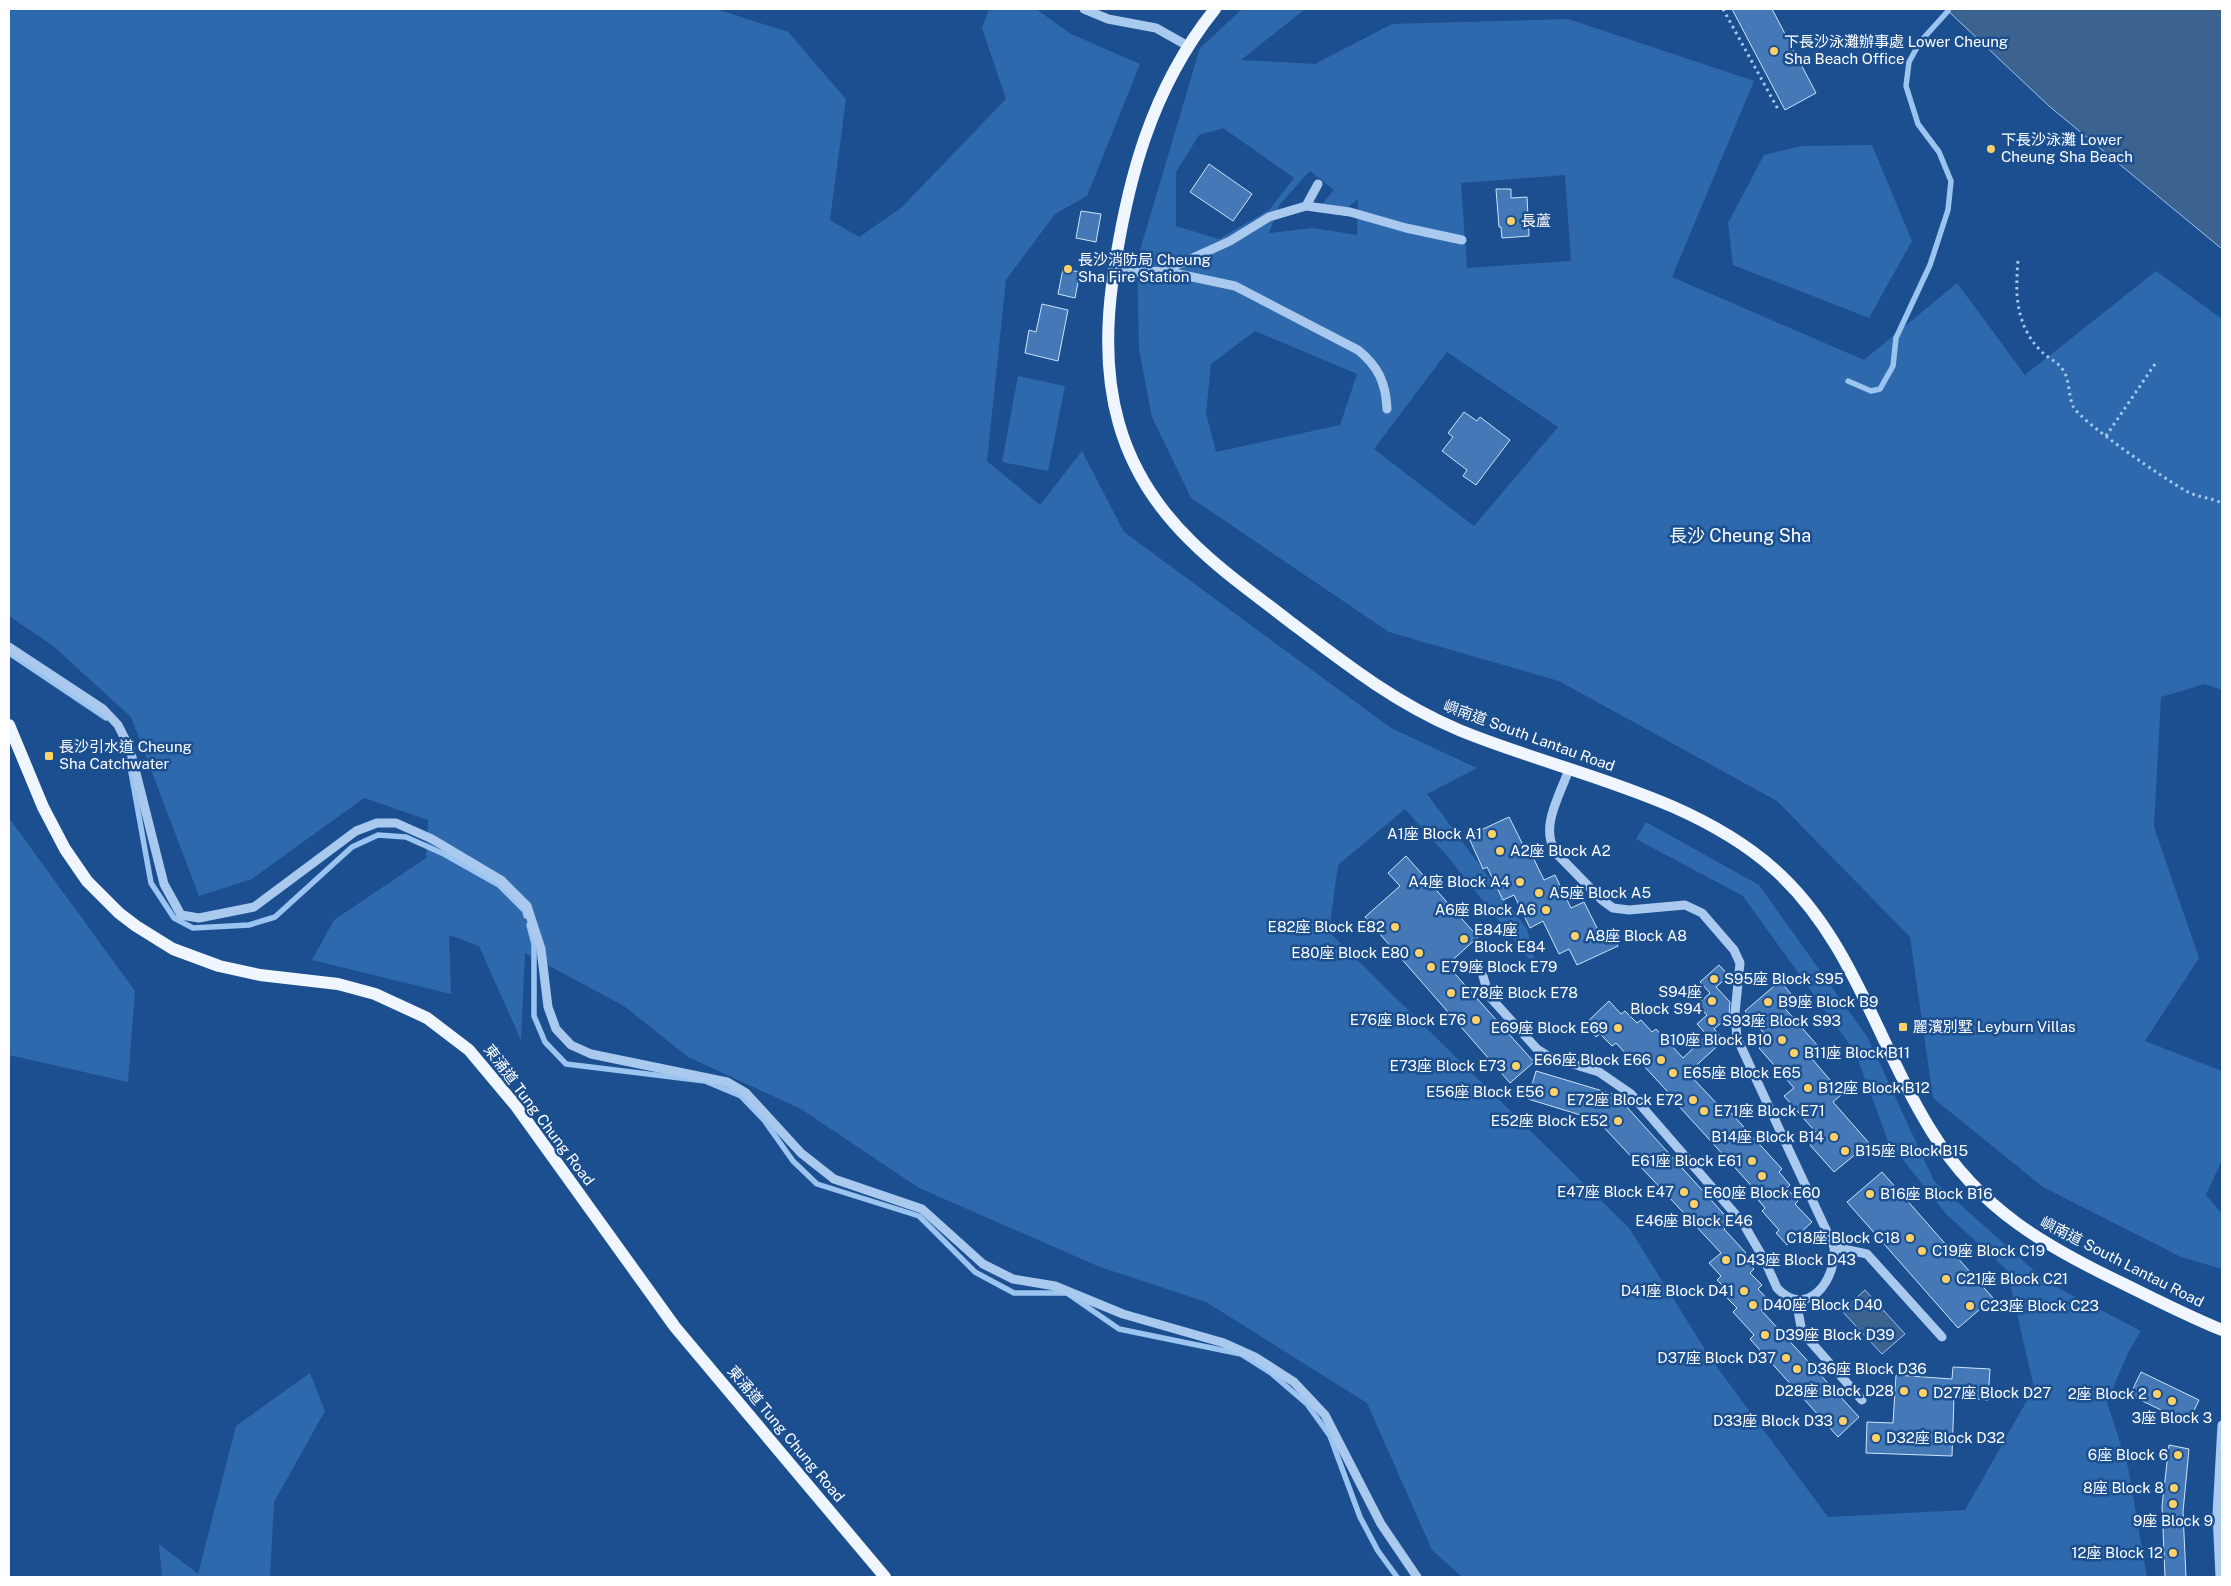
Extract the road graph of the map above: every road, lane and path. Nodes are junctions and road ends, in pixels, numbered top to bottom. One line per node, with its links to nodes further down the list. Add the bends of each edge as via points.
1 (1084, 9): 4 (street, via 1108,19 1156,28)
2 (1215, 9): 4 (main road, 嶼南道 South Lantau Road)
3 (1723, 9): 5 (path)
4 (1188, 46): 11 (main road, 嶼南道 South Lantau Road, via 1146,130 1131,181)
5 (1780, 111)
6 (1318, 184): 7 (street)
7 (1306, 206): 8 (street, via 1350,212); 10 (street, via 1269,217 1230,241)
8 (1462, 240)
9 (2018, 261): 14 (path, via 2015,290 2018,310 2030,340 2044,355 2056,361 2064,372 2073,408)
10 (1164, 271): 11 (street); 13 (street, via 1235,286 1358,350 1384,382)
11 (1114, 273): 18 (main road, 嶼南道 South Lantau Road, via 1108,326 1112,400 1134,465 1176,526 1231,576 1377,687 1460,730)
12 (2155, 364): 14 (path)
13 (1387, 409)
14 (2106, 436): 15 (path, via 2187,492)
15 (2222, 503)
16 (9, 647): 28 (street, via 103,709 118,725 130,749 164,884 181,915 199,918 254,907 356,831 377,823 396,823 432,839 501,880 527,906 541,949 548,1007 556,1029 571,1045 591,1054 726,1082 746,1093 801,1153 834,1179 922,1209 983,1264 1013,1279 1055,1286 1124,1314 1224,1343 1255,1357 1294,1382 1325,1414 1381,1524)
17 (9, 725): 27 (main road, 東涌道 Tung Chung Road, via 54,829 76,865 101,896 136,926 173,949 219,966 260,975 338,984 394,1002 445,1030 469,1050 488,1070 671,1322)
18 (1569, 769): 20 (street, via 1548,828 1556,853 1613,908 1628,910 1685,905 1697,909 1738,956 1741,972 1735,1013 1741,1051); 22 (main road, 嶼南道 South Lantau Road, via 1694,816 1738,841 1775,869 1826,930 1933,1134 1968,1180 2027,1232 2069,1257)
19 (1483, 976): 21 (street, via 1488,996 1536,1049 1550,1057 1599,1072 1631,1094 1743,1223 1776,1288)
20 (1834, 1247): 21 (street, via 1833,1268 1824,1286 1810,1297); 23 (street, via 1866,1254)
21 (1796, 1300): 24 (street, via 1802,1332)
22 (2222, 1330)
23 (1942, 1337)
24 (1862, 1400)
25 (2222, 1425): 26 (street)
26 (2219, 1514): 29 (street)
27 (885, 1577)
28 (1417, 1577)
29 (2220, 1577)

